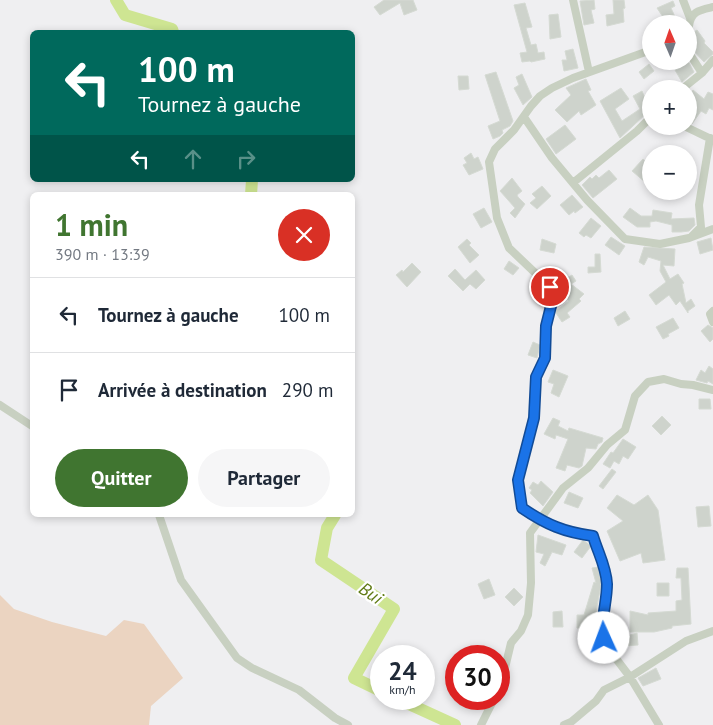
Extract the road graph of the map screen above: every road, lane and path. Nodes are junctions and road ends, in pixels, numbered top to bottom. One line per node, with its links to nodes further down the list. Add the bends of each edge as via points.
1 (573, 0): 9 (street)
2 (682, 0): 4 (street)
3 (713, 7): 5 (street)
4 (687, 15)
5 (693, 15)
6 (642, 53): 9 (street)
7 (713, 60): 10 (street)
8 (698, 67): 10 (street)
9 (590, 72): 12 (street, via 540,96)
10 (702, 73): 11 (street)
11 (693, 80)
12 (524, 117): 16 (street, via 552,158); 25 (street, via 495,149 488,167 497,218 508,248 550,287 553,298 546,326 545,358 536,377 534,418 518,480 522,508)
13 (642, 127): 16 (street)
14 (697, 132): 15 (street)
15 (711, 139): 18 (street, via 699,205 701,227)
16 (574, 182): 18 (street, via 587,200 625,238 660,244)
17 (713, 229): 18 (street)
18 (689, 238)
19 (713, 311): 20 (street, via 710,314)
20 (713, 322)
21 (713, 390): 25 (street, via 664,379 648,382 635,396 625,430 563,488)
22 (0, 405): 23 (street)
23 (30, 425)
24 (160, 517): 30 (street, via 181,580 237,658 299,690)
25 (540, 520): 27 (street, via 530,533 528,615); 28 (street, via 567,532 593,536 605,566 604,638)
26 (713, 630): 28 (street, via 686,642)
27 (510, 647)
28 (630, 677): 32 (street, via 604,690 596,701); 33 (street)
29 (488, 710): 31 (street)
30 (348, 725)
31 (481, 725)
32 (564, 725)
33 (659, 725)

